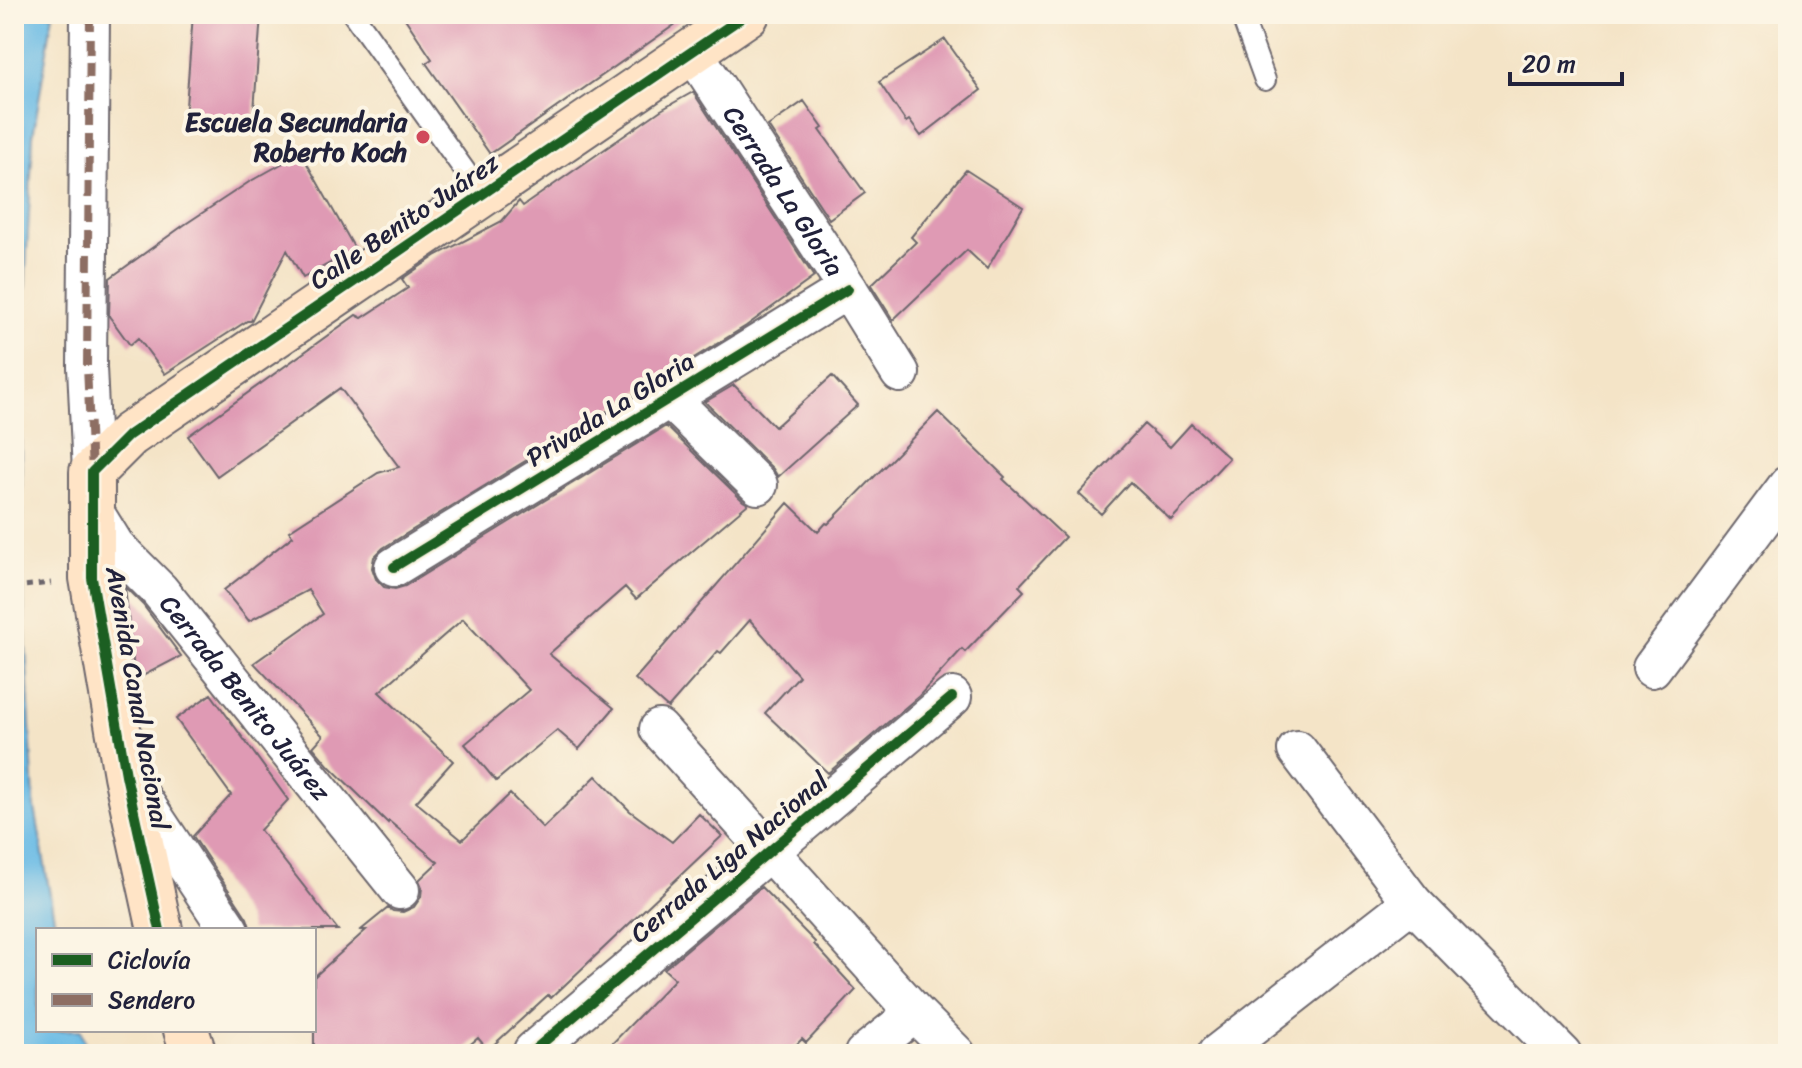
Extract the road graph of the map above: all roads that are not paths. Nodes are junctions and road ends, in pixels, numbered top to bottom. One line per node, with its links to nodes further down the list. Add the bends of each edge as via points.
1 (90, 14): 13 (street, Avenida Canal Nacional, via 87,367)
2 (353, 14): 7 (lane)
3 (747, 14): 5 (street, Calle Benito Juárez)
4 (1241, 14): 6 (lane)
5 (693, 52): 7 (street, Calle Benito Juárez); 8 (street, Cerrada La Gloria)
6 (1265, 80)
7 (479, 197): 13 (street, Calle Benito Juárez, via 129,435)
8 (848, 289): 9 (street, Cerrada La Gloria); 10 (street, Privada La Gloria)
9 (900, 373)
10 (670, 399): 11 (street); 14 (street, Privada La Gloria)
11 (758, 485)
12 (1788, 485): 15 (street)
13 (92, 489): 19 (street, Avenida Canal Nacional, via 92,578); 21 (street, Cerrada Benito Juárez, via 115,546 159,590)
14 (394, 567)
15 (1652, 668)
16 (952, 697): 20 (street, Cerrada Liga Nacional)
17 (659, 729): 20 (street)
18 (1297, 750): 22 (street)
19 (126, 775): 23 (street, Avenida Canal Nacional); 24 (street)
20 (770, 852): 25 (street); 27 (street, Cerrada Liga Nacional)
21 (400, 890)
22 (1412, 902): 31 (street); 32 (street)
23 (160, 928)
24 (228, 928)
25 (915, 1013): 29 (street); 30 (street)
26 (187, 1032): 28 (street)
27 (533, 1051)
28 (194, 1054)
29 (864, 1054)
30 (956, 1054)
31 (1217, 1054)
32 (1562, 1054)

